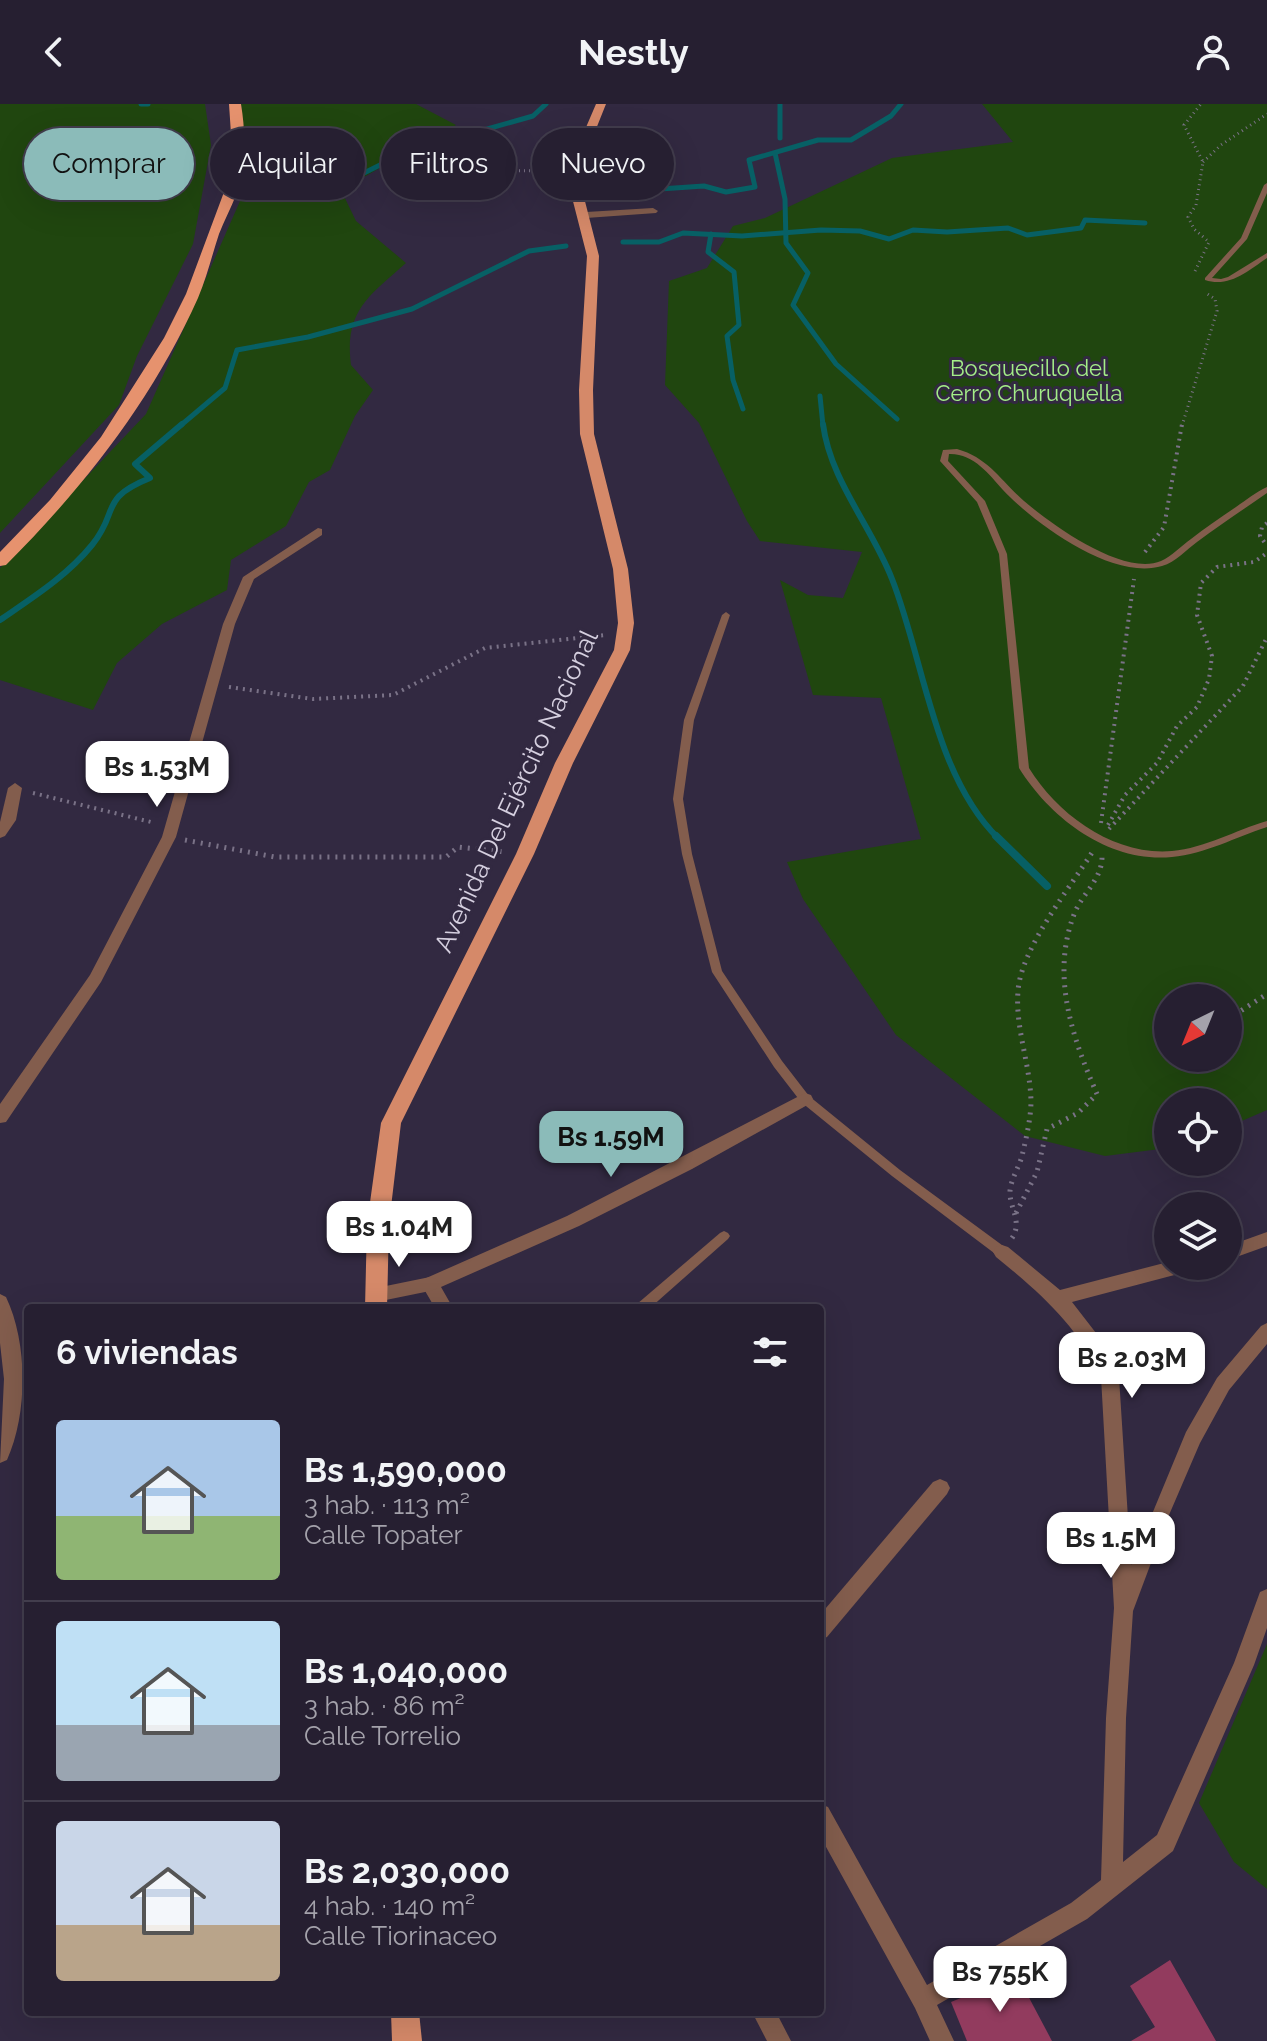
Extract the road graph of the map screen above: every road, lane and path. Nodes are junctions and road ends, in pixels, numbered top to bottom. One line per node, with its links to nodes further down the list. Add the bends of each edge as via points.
1 (235, 104): 19 (highway, via 231,192 191,300 121,421)
2 (601, 104): 5 (main road)
3 (1201, 104): 6 (path, via 1184,125)
4 (1267, 114): 6 (path)
5 (591, 128)
6 (1203, 162): 12 (path, via 1196,205 1188,217 1209,242 1197,262)
7 (1267, 185): 11 (lane, via 1244,239 1207,279 1222,281)
8 (580, 200): 10 (main road, Avenida Del Ejército Nacional)
9 (653, 211): 10 (street)
10 (586, 215): 22 (main road, Avenida Del Ejército Nacional, via 593,260 587,437 625,598)
11 (1267, 255)
12 (1196, 283)
13 (1202, 291): 20 (path, via 1215,299 1217,311 1181,428 1164,527)
14 (1267, 489): 20 (lane, via 1161,564)
15 (1267, 523): 17 (path, via 1260,536)
16 (318, 532): 24 (street, via 249,577)
17 (1267, 546)
18 (1267, 553): 29 (path, via 1254,562 1217,567 1201,583 1197,615 1212,656 1209,679 1197,707 1177,726 1157,763 1125,795)
19 (0, 561)
20 (1136, 566): 29 (path); 29 (lane, via 1096,555 1019,502 981,462 955,450 946,452 944,461 981,501 1003,554 1024,768 1039,792)
21 (726, 615): 33 (lane, via 689,720 678,799 717,972)
22 (626, 633): 24 (path, via 485,648 393,695 313,699); 30 (main road, Avenida Del Ejército Nacional)
23 (1267, 637): 29 (path, via 1243,686)
24 (212, 684): 27 (street)
25 (15, 788): 27 (path); 28 (street, via 9,820)
26 (1267, 824): 29 (lane, via 1175,854 1147,854)
27 (170, 832): 30 (path, via 275,857 446,857 458,847); 34 (street, via 96,978)
28 (0, 833)
29 (1100, 838): 35 (path, via 1041,927 1018,988 1031,1104 1010,1192); 35 (path, via 1103,868 1077,906 1062,976 1074,1034 1097,1094 1078,1113 1047,1129 1033,1187)
30 (525, 854): 44 (main road, Avenida Del Ejército Nacional, via 391,1123 378,1224)
31 (1267, 994): 32 (path)
32 (1242, 1010)
33 (805, 1099): 39 (lane); 41 (street, via 573,1221)
34 (0, 1117)
35 (1016, 1213): 39 (path, via 1016,1232)
36 (724, 1236): 46 (lane)
37 (1267, 1239): 38 (street)
38 (1242, 1248)
39 (1002, 1252): 42 (street)
40 (1154, 1273): 42 (street)
41 (430, 1284): 44 (street); 45 (street)
42 (1060, 1298): 51 (street, via 1099,1349 1110,1377)
43 (0, 1302): 48 (street, via 13,1353 10,1433)
44 (378, 1304)
45 (442, 1304)
46 (646, 1304)
47 (1267, 1331): 51 (street, via 1223,1384 1193,1438)
48 (0, 1454)
49 (940, 1488): 52 (street)
50 (1267, 1599): 54 (street, via 1244,1665 1165,1843)
51 (1123, 1611): 54 (street)
52 (824, 1625)
53 (824, 1822): 55 (street)
54 (1112, 1882): 55 (street, via 1079,1911)
55 (923, 2000): 60 (street)
56 (405, 2016): 58 (main road)
57 (766, 2016): 59 (street)
58 (407, 2041)
59 (779, 2041)
60 (942, 2041)

